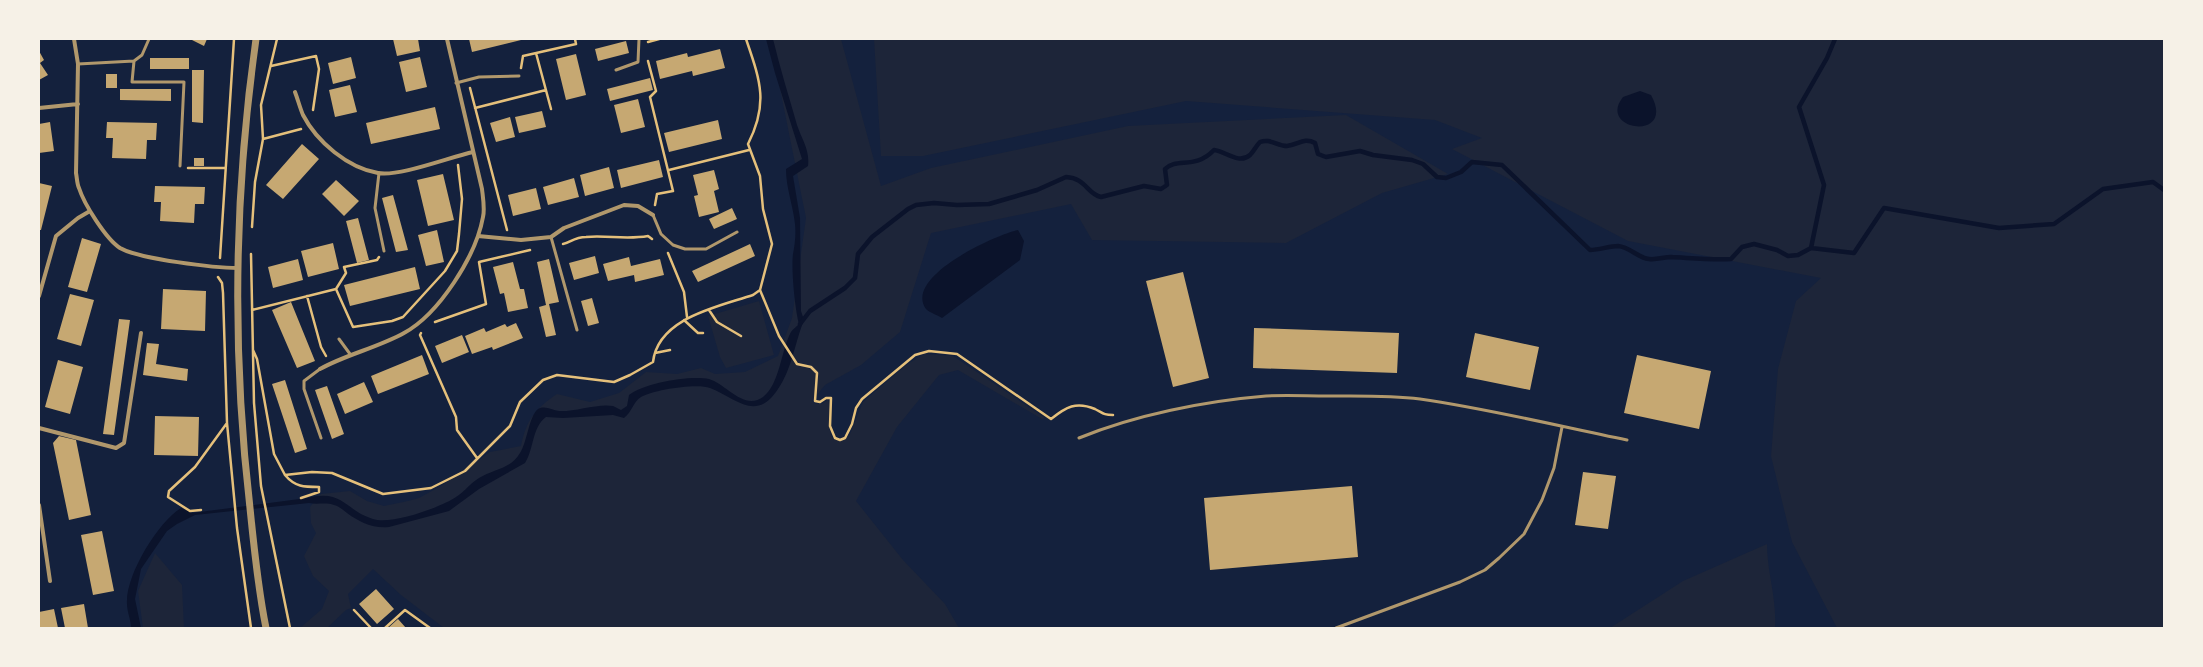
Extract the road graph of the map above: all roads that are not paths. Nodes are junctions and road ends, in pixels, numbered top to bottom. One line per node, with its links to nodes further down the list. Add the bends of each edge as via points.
1 (74, 39): 7 (street)
2 (149, 39): 6 (lane, via 142,56)
3 (256, 39): 23 (street, via 243,150)
4 (447, 39): 10 (street)
5 (639, 39): 8 (lane, via 638,62)
6 (134, 61): 7 (lane); 15 (lane, via 132,82 184,82)
7 (78, 64): 12 (street)
8 (616, 70)
9 (519, 76): 10 (lane, via 479,77)
10 (456, 83): 14 (street)
11 (295, 92): 16 (street, via 304,115 330,148 344,160)
12 (78, 104): 13 (street); 17 (street, via 76,173 78,188)
13 (39, 108)
14 (473, 152): 16 (street); 20 (street, via 482,190 484,215)
15 (180, 166)
16 (379, 174): 22 (lane, via 375,208)
17 (90, 211): 23 (street, via 99,226 120,248 179,262); 24 (street, via 56,236)
18 (653, 215): 19 (lane, via 661,234 673,245 685,249 706,249); 21 (street, via 638,206 624,205 564,228)
19 (737, 232)
20 (478, 236): 21 (street, via 510,240); 28 (street, via 462,271 441,299 419,321 405,333)
21 (550, 237): 25 (lane)
22 (384, 251)
23 (238, 268): 37 (street, via 240,397 245,470)
24 (39, 296)
25 (577, 330)
26 (141, 333): 31 (street, via 124,443 116,448)
27 (339, 339): 28 (lane)
28 (350, 354): 29 (street)
29 (320, 369): 32 (lane, via 304,382 304,389)
30 (1562, 427): 33 (lane, via 1418,399 1266,396 1139,417); 34 (lane); 38 (lane, via 1554,468 1542,500 1524,534 1499,558 1484,570 1460,582)
31 (39, 428)
32 (321, 438)
33 (1079, 438)
34 (1627, 440)
35 (39, 505): 36 (street)
36 (50, 581)
37 (266, 628)
38 (1336, 628)

